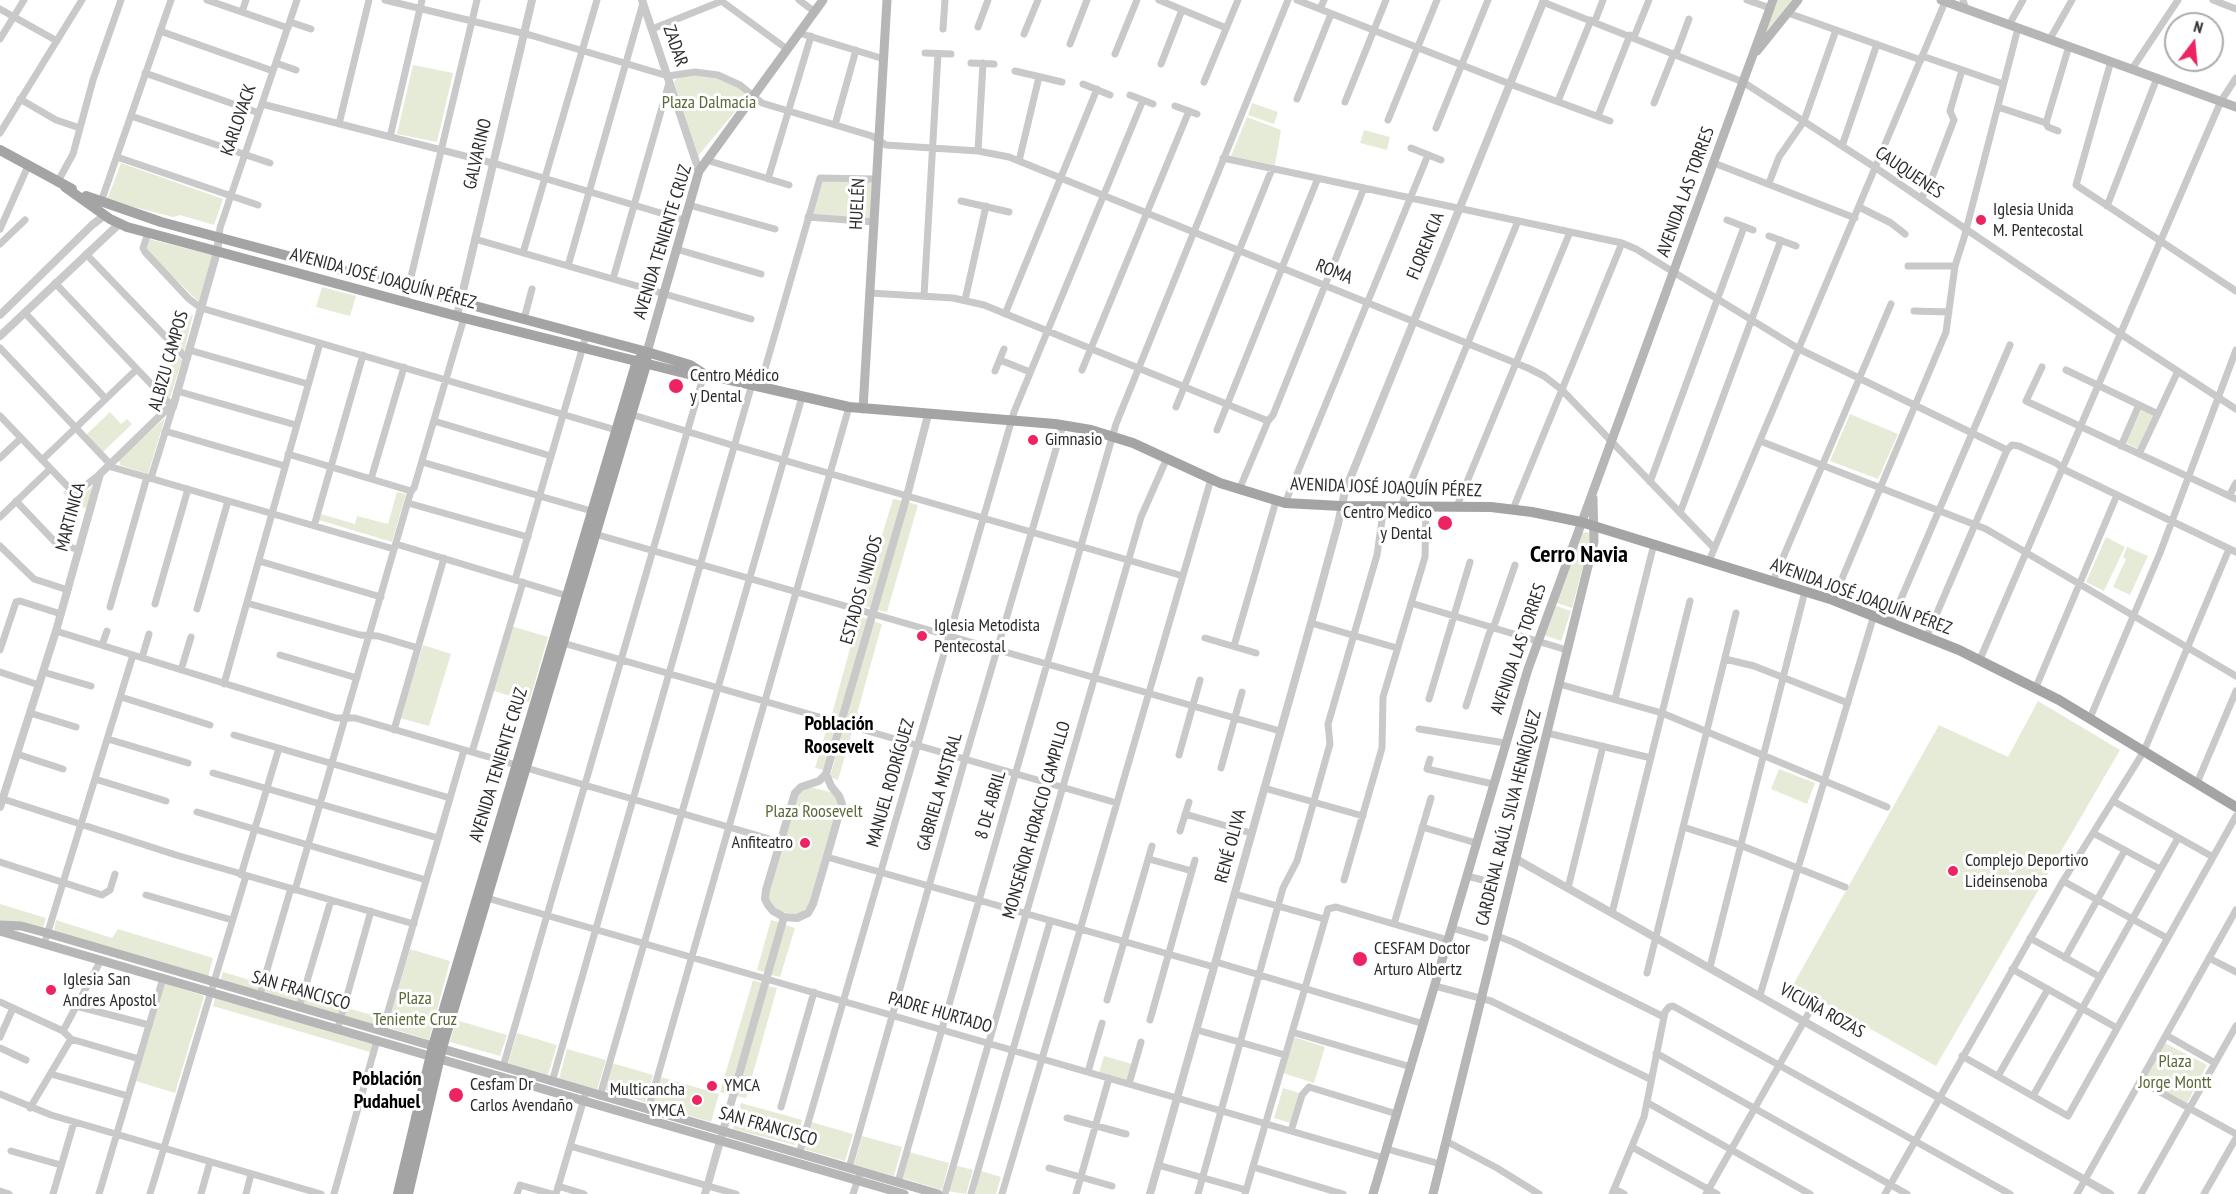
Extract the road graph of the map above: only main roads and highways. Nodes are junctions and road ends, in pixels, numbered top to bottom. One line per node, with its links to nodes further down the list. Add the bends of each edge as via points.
1 (823, 0): 15 (main road, AVENIDA TENIENTE CRUZ, via 699,171)
2 (887, 0): 16 (main road, HUELÉN)
3 (1798, 0): 7 (main road, AVENIDA LAS TORRES)
4 (1943, 1): 6 (main road)
5 (1771, 4): 7 (main road, AVENIDA LAS TORRES)
6 (1964, 5): 8 (main road)
7 (1752, 57): 17 (main road, AVENIDA LAS TORRES)
8 (2236, 106)
9 (0, 150): 10 (main road, AVENIDA JOSÉ JOAQUÍN PÉREZ)
10 (61, 185): 11 (main road, AVENIDA JOSÉ JOAQUÍN PÉREZ); 12 (main road, AVENIDA JOSÉ JOAQUÍN PÉREZ)
11 (105, 215): 12 (main road, via 121,213); 14 (main road, AVENIDA JOSÉ JOAQUÍN PÉREZ, via 148,233)
12 (158, 221): 13 (main road, AVENIDA JOSÉ JOAQUÍN PÉREZ)
13 (341, 270): 14 (main road); 15 (main road, AVENIDA JOSÉ JOAQUÍN PÉREZ, via 586,336)
14 (337, 284): 15 (main road, AVENIDA JOSÉ JOAQUÍN PÉREZ, via 583,348)
15 (643, 358): 16 (main road, AVENIDA JOSÉ JOAQUÍN PÉREZ, via 690,365 704,374); 18 (main road, AVENIDA TENIENTE CRUZ, via 631,415); 18 (main road, AVENIDA TENIENTE CRUZ, via 616,430)
16 (862, 409): 19 (main road, AVENIDA JOSÉ JOAQUÍN PÉREZ, via 1063,425 1112,436 1210,479 1280,502 1513,509)
17 (1595, 484): 19 (main road, AVENIDA LAS TORRES); 20 (main road, CARDENAL RAÚL SILVA HENRÍQUEZ)
18 (597, 513): 21 (main road, AVENIDA TENIENTE CRUZ); 21 (main road, AVENIDA TENIENTE CRUZ, via 595,534)
19 (1581, 522): 20 (main road, AVENIDA JOSÉ JOAQUÍN PÉREZ); 37 (main road, AVENIDA LAS TORRES, via 1505,743)
20 (1594, 525): 23 (main road, AVENIDA JOSÉ JOAQUÍN PÉREZ, via 1833,600 1980,659 2090,718); 38 (main road, CARDENAL RAÚL SILVA HENRÍQUEZ, via 1594,542)
21 (571, 597): 22 (main road, AVENIDA TENIENTE CRUZ); 22 (main road, AVENIDA TENIENTE CRUZ, via 563,643)
22 (521, 767): 29 (main road, AVENIDA TENIENTE CRUZ); 29 (main road, AVENIDA TENIENTE CRUZ, via 487,898)
23 (2236, 807)
24 (0, 925): 26 (main road, SAN FRANCISCO, via 21,926)
25 (0, 930): 26 (main road, SAN FRANCISCO)
26 (45, 938): 27 (main road, SAN FRANCISCO); 27 (main road, SAN FRANCISCO, via 101,960)
27 (211, 988): 28 (main road, SAN FRANCISCO); 28 (main road, SAN FRANCISCO, via 299,1008)
28 (339, 1024): 29 (main road, SAN FRANCISCO)
29 (436, 1052): 30 (main road, SAN FRANCISCO); 30 (main road, SAN FRANCISCO, via 503,1067); 33 (main road, AVENIDA TENIENTE CRUZ); 34 (main road, AVENIDA TENIENTE CRUZ)
30 (584, 1096): 31 (main road, SAN FRANCISCO); 31 (main road, SAN FRANCISCO, via 600,1096 648,1110)
31 (721, 1136): 32 (main road, SAN FRANCISCO); 32 (main road, SAN FRANCISCO, via 849,1168)
32 (859, 1176): 35 (main road, SAN FRANCISCO); 36 (main road, SAN FRANCISCO)
33 (398, 1194)
34 (408, 1194)
35 (901, 1194)
36 (938, 1194)
37 (1373, 1194)
38 (1433, 1194)

